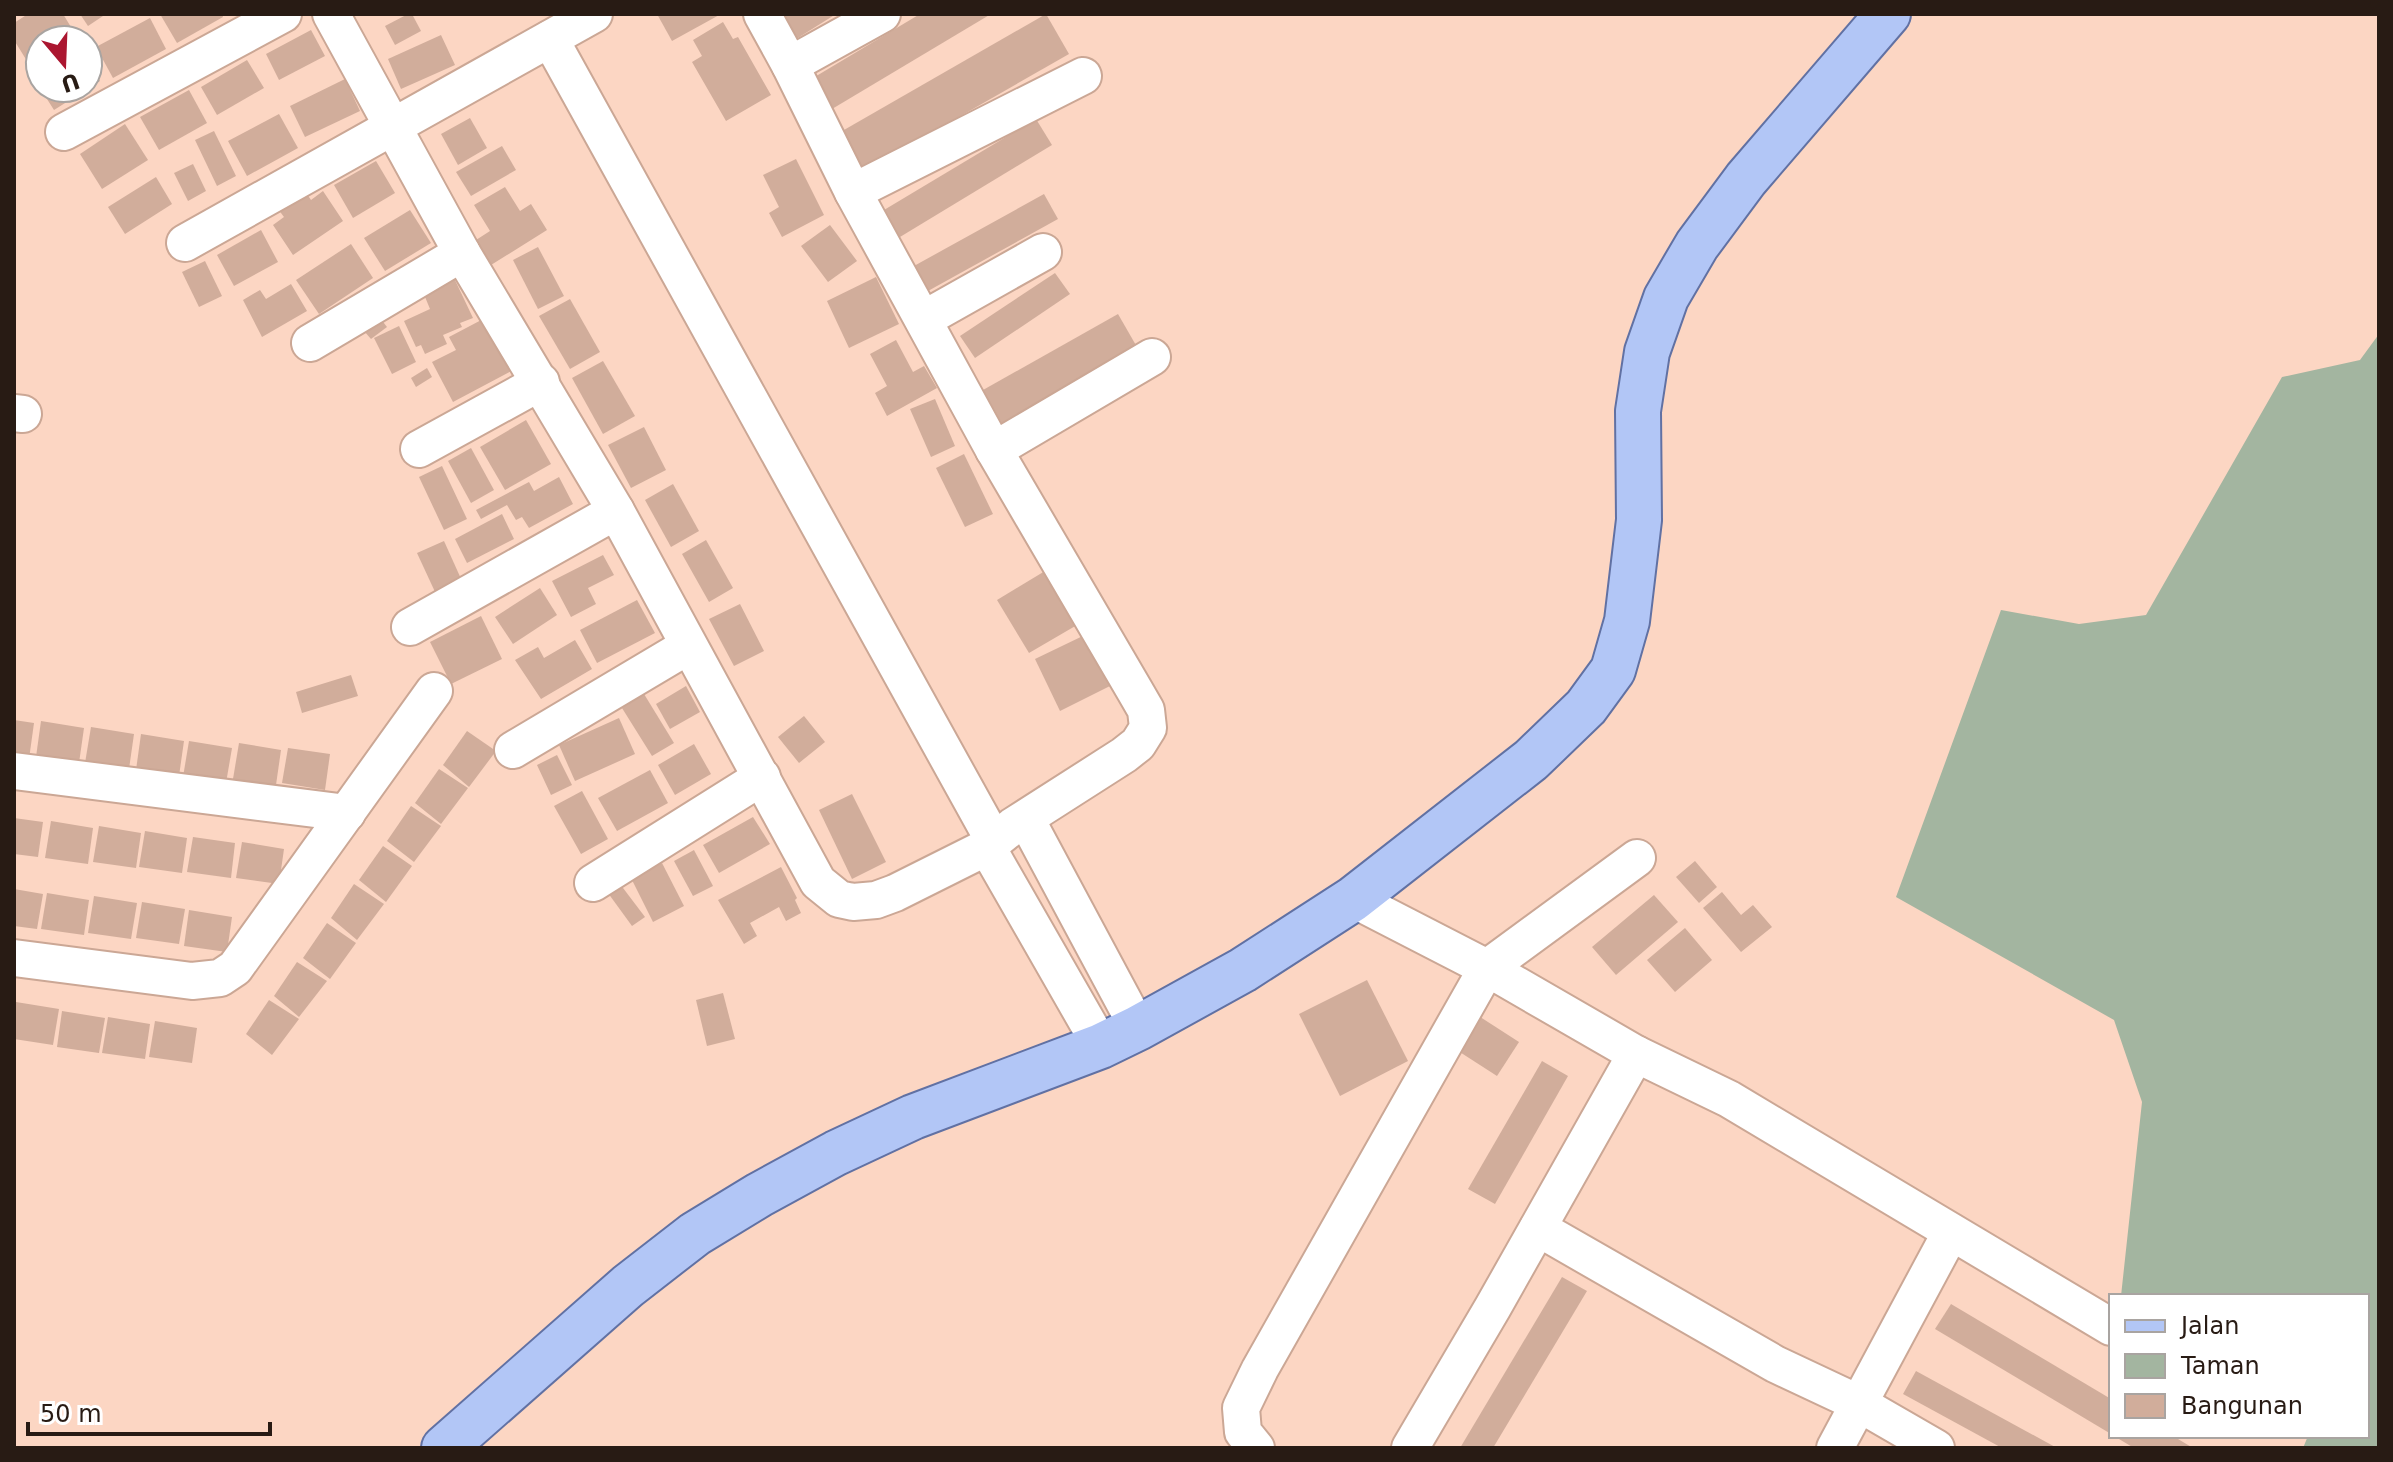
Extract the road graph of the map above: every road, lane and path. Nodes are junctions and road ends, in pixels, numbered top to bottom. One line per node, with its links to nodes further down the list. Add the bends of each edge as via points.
1 (283, 14): 11 (street)
2 (331, 14): 10 (street)
3 (594, 14): 7 (street)
4 (762, 14): 8 (street)
5 (882, 14): 8 (street)
6 (1888, 14): 34 (main road, via 1746,179 1666,298 1647,352 1638,411 1634,575 1613,670 1586,707 1531,760)
7 (550, 39): 10 (street); 31 (street)
8 (790, 65): 12 (street)
9 (1083, 76): 12 (street)
10 (394, 127): 13 (street); 15 (street)
11 (64, 132)
12 (853, 192): 16 (street)
13 (185, 243)
14 (1043, 252): 16 (street)
15 (462, 253): 17 (street); 19 (street)
16 (924, 319): 21 (street)
17 (310, 343)
18 (1152, 357): 21 (street)
19 (541, 382): 20 (street); 22 (street)
20 (419, 449)
21 (994, 450): 30 (street, via 1146,710 1148,728 1124,755)
22 (616, 511): 23 (street); 24 (street)
23 (410, 627)
24 (688, 646): 26 (street); 28 (street)
25 (434, 691): 29 (street)
26 (513, 750)
27 (14, 771): 29 (street)
28 (762, 777): 31 (street, via 818,882 839,899 876,900); 33 (street)
29 (347, 813): 35 (street, via 235,968 220,978 192,981)
30 (1026, 819): 31 (street); 37 (street)
31 (991, 844): 37 (street)
32 (1637, 858): 36 (street)
33 (593, 883)
34 (1353, 899): 36 (street); 37 (main road, via 1243,970)
35 (14, 958)
36 (1487, 968): 38 (street); 44 (street, via 1241,1408 1243,1432)
37 (1119, 1037): 43 (main road, via 913,1117 746,1202 628,1286)
38 (1636, 1054): 39 (street); 40 (street, via 1729,1099)
39 (1538, 1228): 42 (street, via 1775,1364); 45 (street)
40 (1951, 1232): 41 (street); 42 (street)
41 (2109, 1326)
42 (1858, 1403): 46 (street); 47 (street)
43 (444, 1448)
44 (1256, 1448)
45 (1410, 1448)
46 (1835, 1448)
47 (1936, 1448)

